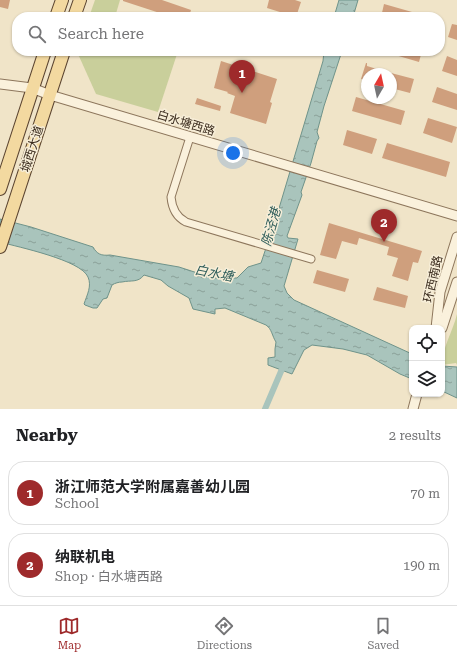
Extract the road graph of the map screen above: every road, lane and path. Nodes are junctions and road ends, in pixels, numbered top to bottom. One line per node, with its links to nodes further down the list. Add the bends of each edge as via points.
1 (62, 0): 3 (main road)
2 (80, 0): 4 (main road)
3 (58, 12)
4 (76, 12)
5 (43, 56): 8 (main road, 城西大道)
6 (62, 56): 9 (main road, 城西大道)
7 (0, 84): 8 (street, 白水塘西路)
8 (32, 88): 9 (street, 白水塘西路); 11 (main road, 城西大道)
9 (50, 95): 10 (street, 白水塘西路); 14 (main road, 城西大道)
10 (190, 137): 12 (street, 白水塘西路); 15 (street, via 171,197 174,211 182,220)
11 (0, 189)
12 (457, 216)
13 (457, 237): 17 (street, 环西南路, via 440,292)
14 (0, 247)
15 (311, 259)
16 (457, 282): 18 (street, 环西南路)
17 (436, 325)
18 (443, 325)
19 (417, 397): 21 (street)
20 (421, 397): 21 (street)
21 (416, 407)

